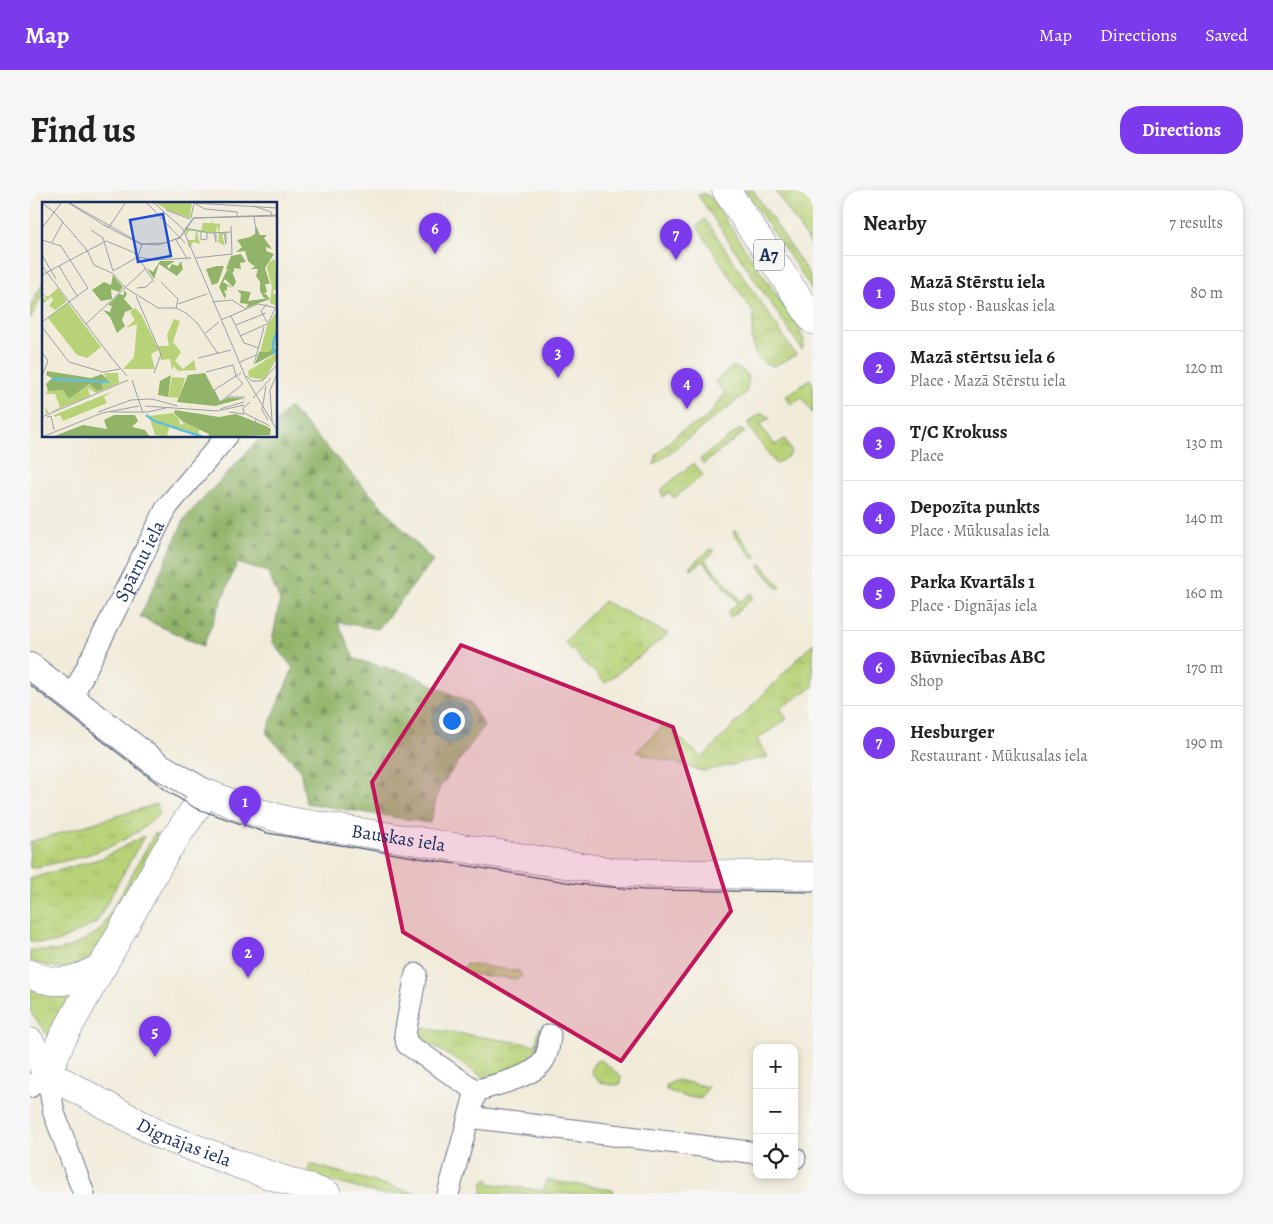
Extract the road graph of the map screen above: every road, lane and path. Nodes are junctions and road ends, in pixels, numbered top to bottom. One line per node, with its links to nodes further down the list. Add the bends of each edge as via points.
1 (726, 190): 2 (main road, A7)
2 (813, 320)
3 (225, 438): 5 (street, Spārnu iela, via 167,507)
4 (30, 666): 5 (street, Bauskas iela)
5 (71, 699): 6 (street, Bauskas iela, via 158,765)
6 (206, 793): 7 (main road, Bauskas iela, via 289,821 583,869 663,875); 8 (main road, via 165,853)
7 (813, 876)
8 (103, 966): 9 (main road, via 68,982 43,980); 13 (main road)
9 (30, 974)
10 (416, 974): 14 (street, via 405,1034 407,1044)
11 (550, 1035): 14 (street, via 548,1050 541,1064 529,1073)
12 (30, 1042): 13 (main road)
13 (39, 1080): 17 (street); 18 (main road, Dignājas iela, via 160,1135)
14 (476, 1090): 15 (street)
15 (469, 1117): 16 (street); 19 (street)
16 (753, 1152)
17 (84, 1194)
18 (327, 1194)
19 (448, 1194)

